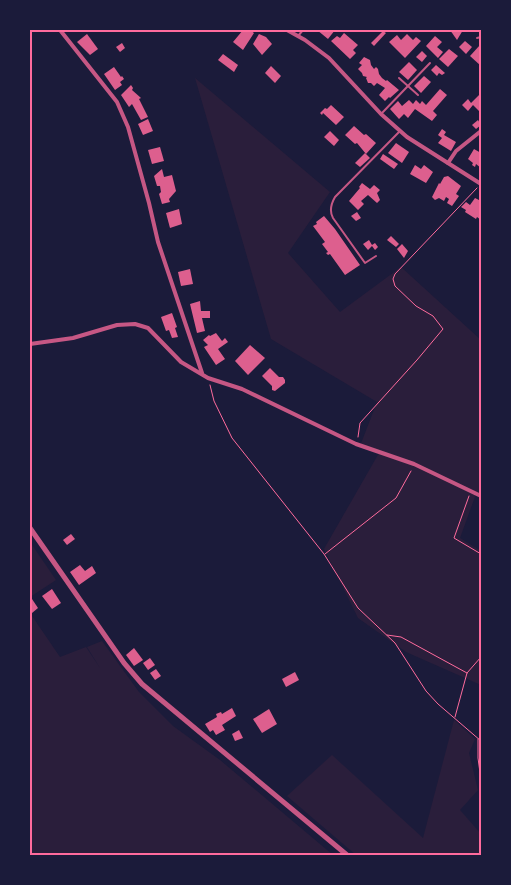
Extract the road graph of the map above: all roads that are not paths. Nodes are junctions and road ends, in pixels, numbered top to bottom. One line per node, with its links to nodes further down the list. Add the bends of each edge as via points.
1 (60, 30): 18 (street, via 117,102 128,128 158,242)
2 (287, 30): 4 (street)
3 (303, 30): 4 (lane)
4 (298, 36): 11 (street, via 329,58)
5 (481, 37): 6 (lane)
6 (477, 38)
7 (430, 63): 9 (lane)
8 (399, 78): 9 (lane)
9 (408, 86): 10 (lane); 11 (lane)
10 (418, 95)
11 (381, 114): 12 (street)
12 (400, 131): 14 (street); 16 (lane, via 335,197 330,210 365,263)
13 (481, 131): 14 (street, via 456,151)
14 (448, 163): 15 (street)
15 (481, 184)
16 (376, 256)
17 (30, 344): 18 (street, via 135,324 148,328 181,362)
18 (202, 374): 19 (street)
19 (481, 496)
20 (30, 528): 21 (street, via 142,684)
21 (347, 855)

